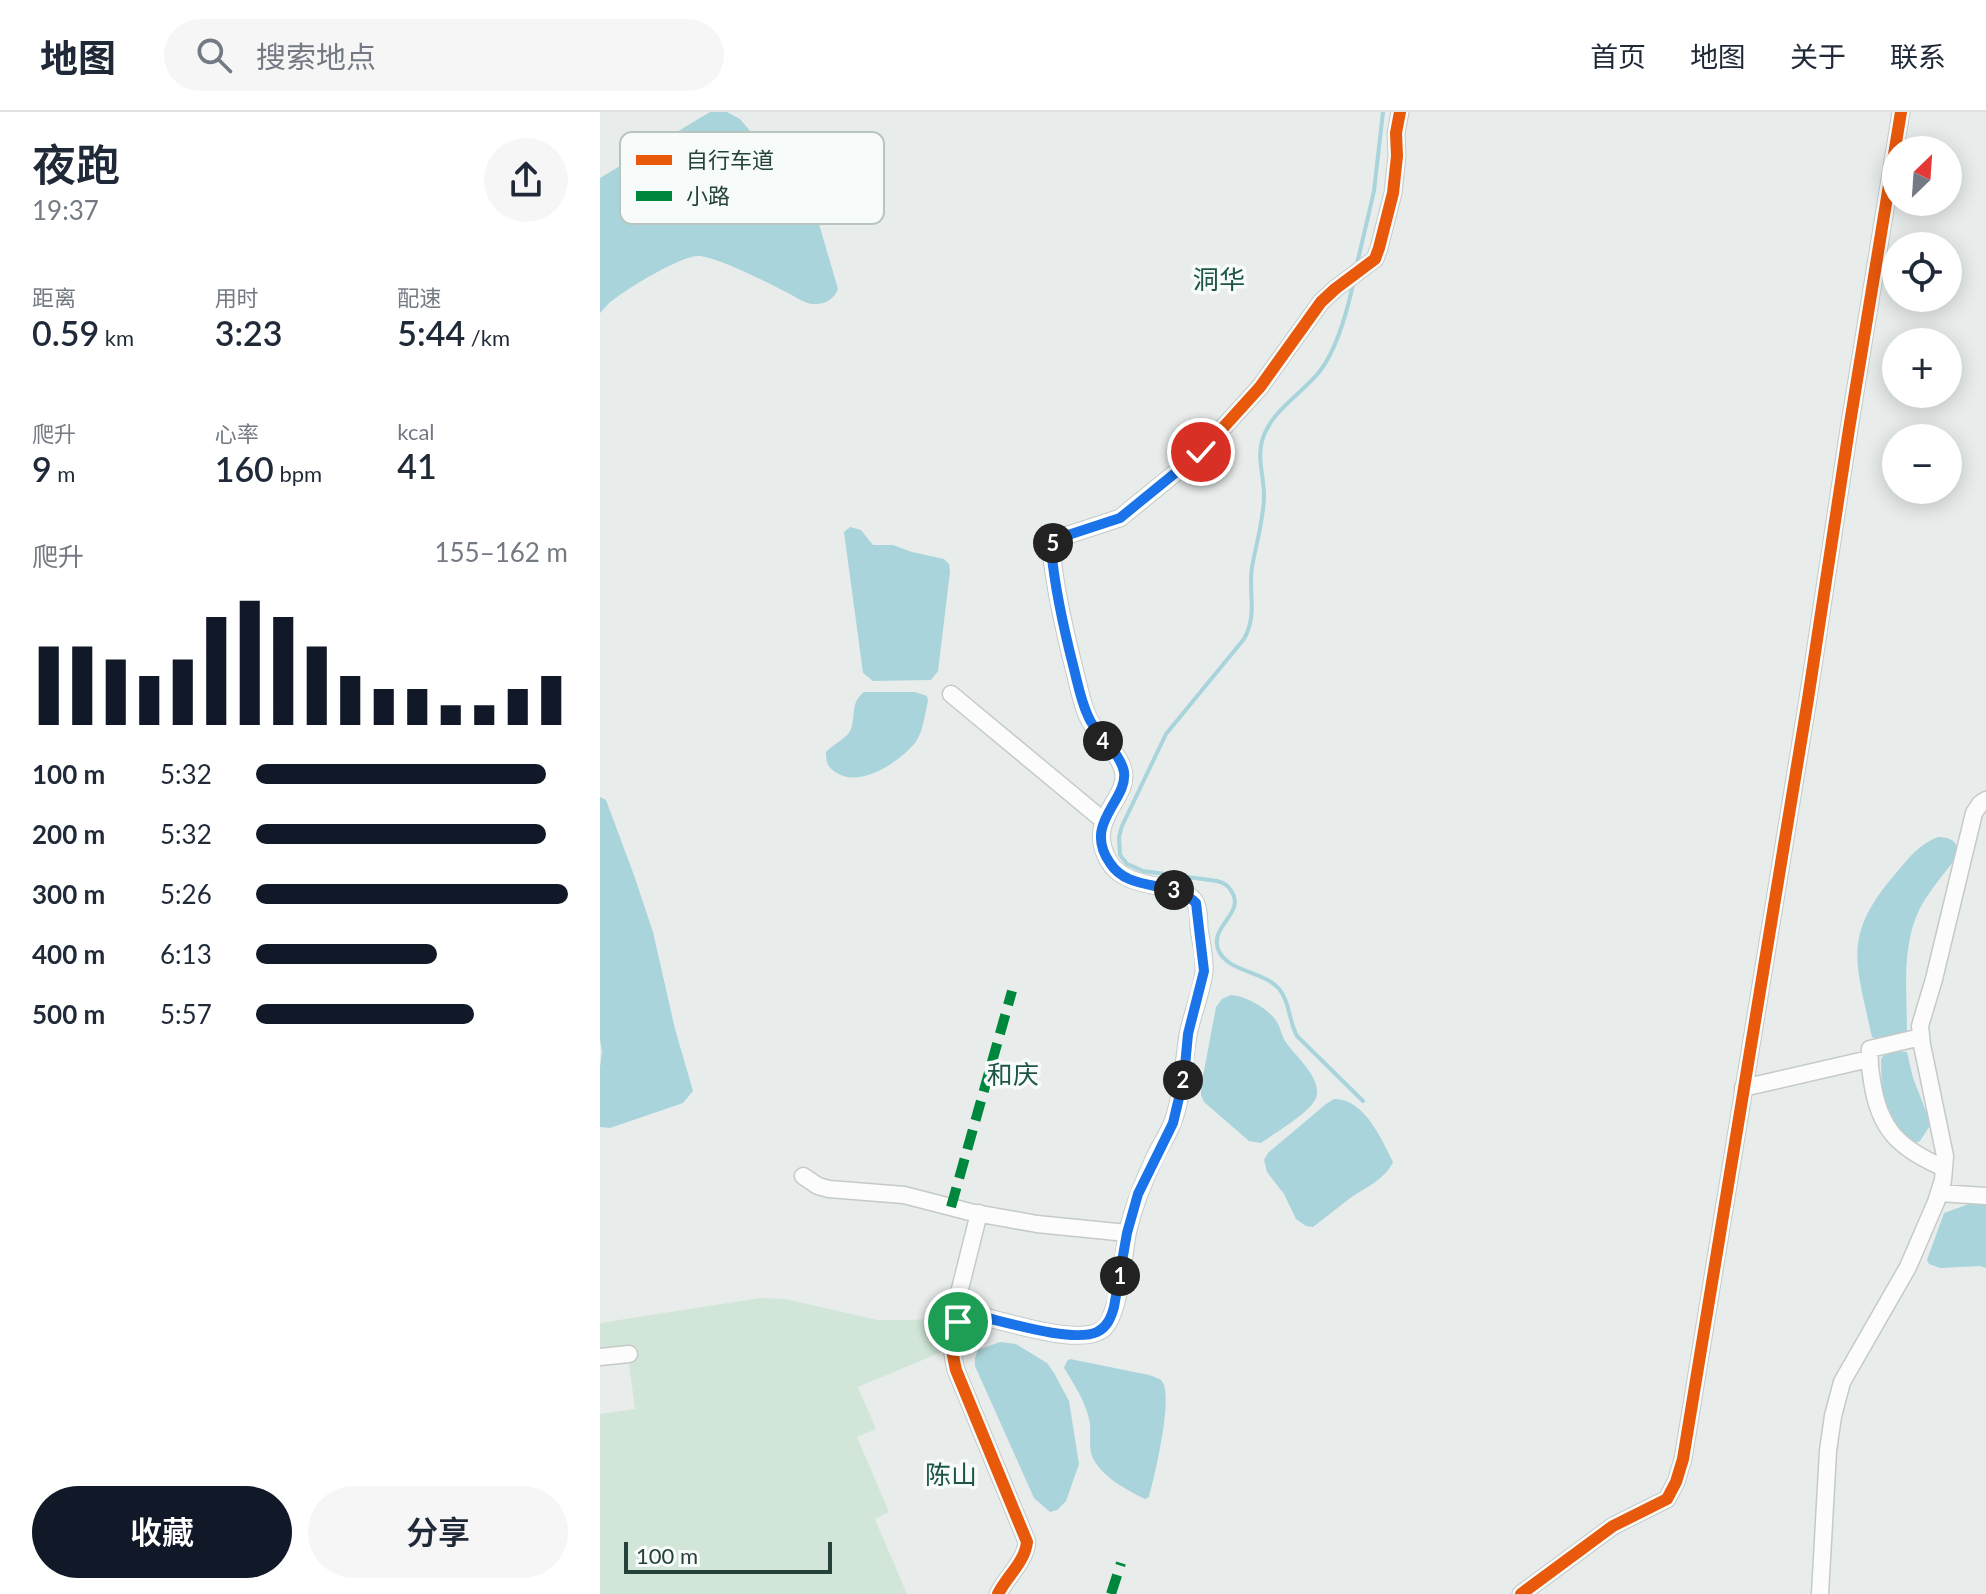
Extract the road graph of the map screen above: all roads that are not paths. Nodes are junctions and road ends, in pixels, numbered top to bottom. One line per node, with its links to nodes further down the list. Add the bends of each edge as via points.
1 (1400, 112): 5 (street, via 1393,193 1375,259 1321,302 1260,387 1201,452 1120,518 1052,544 1065,634 1082,702 1093,729 1123,769 1124,781)
2 (1901, 112): 8 (street)
3 (951, 694): 5 (street)
4 (1986, 800): 6 (street, via 1974,813)
5 (1104, 821): 14 (street, via 1103,847 1117,872 1188,895 1196,903 1204,965 1176,1111 1138,1194)
6 (1921, 1037): 7 (street, via 1870,1049); 9 (street)
7 (1869, 1059): 8 (street); 9 (street, via 1874,1099 1888,1129 1919,1157)
8 (1743, 1088): 19 (street, via 1683,1459 1672,1491 1663,1502 1613,1526)
9 (1944, 1168): 11 (street)
10 (803, 1176): 13 (street, via 829,1189 904,1195)
11 (1939, 1193): 12 (street); 20 (street, via 1908,1267 1842,1382 1828,1451)
12 (1986, 1196)
13 (979, 1213): 14 (street); 15 (street, via 957,1301)
14 (1127, 1233): 15 (street, via 1111,1318 1094,1334 1053,1333 973,1315)
15 (958, 1322): 18 (street, via 951,1339 956,1370 1027,1542 1023,1558)
16 (629, 1354): 17 (street)
17 (600, 1357)
18 (998, 1594)
19 (1521, 1594)
20 (1820, 1594)

